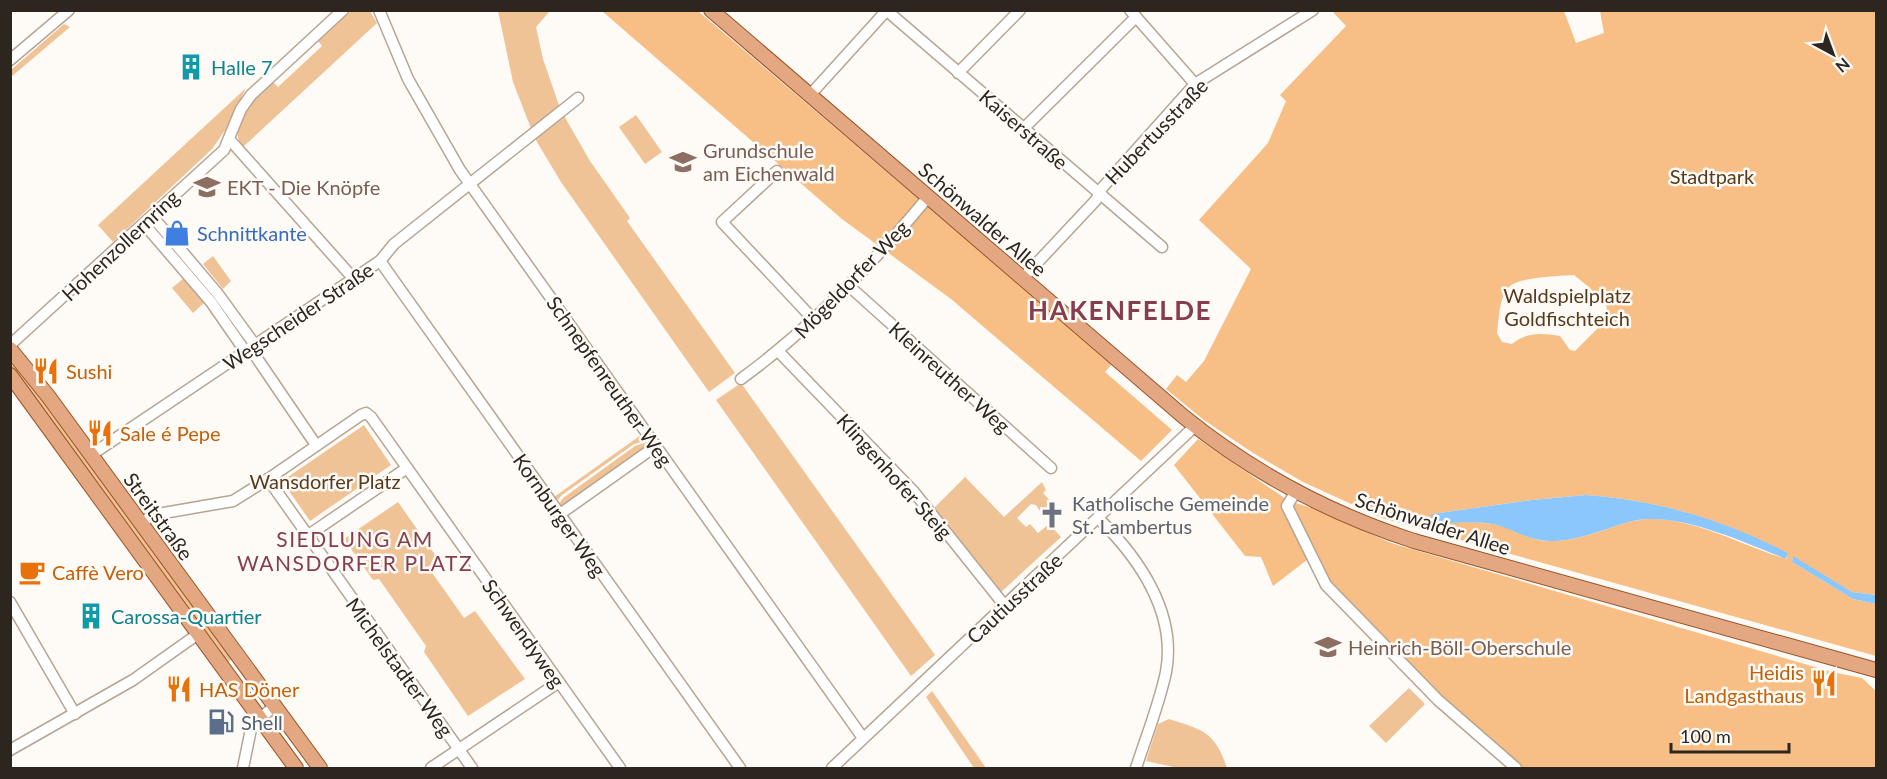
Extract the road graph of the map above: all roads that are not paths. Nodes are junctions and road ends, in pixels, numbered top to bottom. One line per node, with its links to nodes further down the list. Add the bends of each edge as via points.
1 (69, 10): 9 (street)
2 (343, 10): 15 (street, Hohenzollernring, via 251,95)
3 (379, 10): 17 (street, Schnepfenreuther Weg, via 417,97)
4 (711, 10): 12 (main road, Schönwalder Allee)
5 (1020, 10): 10 (street)
6 (1314, 10): 11 (street, Hubertusstraße)
7 (886, 11): 10 (street, Kaiserstraße); 12 (street)
8 (1133, 14): 11 (street); 14 (street)
9 (10, 60)
10 (958, 73): 14 (street, Kaiserstraße)
11 (1195, 84): 18 (street, Hubertusstraße)
12 (810, 95): 19 (main road, Schönwalder Allee)
13 (578, 98): 17 (street, Wegscheider Straße)
14 (1023, 129): 18 (street, Kaiserstraße)
15 (230, 140): 20 (street, Hohenzollernring); 23 (street)
16 (777, 171): 26 (street, via 722,222)
17 (470, 184): 22 (street, Wegscheider Straße, via 393,244); 34 (street, Schnepfenreuther Weg)
18 (1099, 194): 21 (street, Kaiserstraße); 24 (street, Hubertusstraße)
19 (928, 197): 24 (main road, Schönwalder Allee); 25 (street, Mögeldorfer Weg)
20 (148, 220): 27 (street, Hohenzollernring); 28 (street, via 218,294)
21 (1162, 247)
22 (380, 261): 23 (street, Wegscheider Straße); 40 (street, Kornburger Weg)
23 (354, 278): 28 (street, Wegscheider Straße)
24 (1022, 279): 32 (main road, Schönwalder Allee)
25 (849, 286): 26 (street, Mögeldorfer Weg); 37 (street, Kleinreuther Weg)
26 (813, 320): 29 (street, Mögeldorfer Weg)
27 (10, 347): 35 (main road, Streitstraße)
28 (250, 348): 33 (street); 35 (street, Wegscheider Straße)
29 (779, 352): 31 (street, Mögeldorfer Weg); 45 (street, Klingenhofer Steig, via 914,492)
30 (10, 375): 46 (main road, Streitstraße)
31 (741, 379)
32 (1196, 426): 39 (main road, Schönwalder Allee); 41 (street, Cautiusstraße)
33 (316, 445): 36 (street, via 366,414); 38 (street)
34 (656, 446): 40 (street); 52 (street, Schnepfenreuther Weg)
35 (91, 455): 42 (main road, Streitstraße)
36 (407, 468): 43 (street); 48 (street, Schwendyweg)
37 (1051, 468)
38 (268, 478): 42 (street, via 233,501 152,516); 43 (street)
39 (1296, 491): 47 (main road, Schönwalder Allee, via 1372,528 1414,542); 64 (street, via 1287,506 1326,585 1438,700)
40 (560, 514): 62 (street, Kornburger Weg)
41 (1099, 519): 45 (street, Cautiusstraße); 63 (street, via 1147,578 1165,629 1166,671)
42 (141, 524): 49 (main road, Streitstraße)
43 (307, 536): 53 (street, Michelstadter Weg)
44 (10, 602): 50 (street)
45 (1005, 606): 52 (street, Cautiusstraße)
46 (198, 634): 50 (street, via 133,680); 51 (main road, Streitstraße)
47 (1876, 670)
48 (559, 682): 53 (street); 61 (street, Schwendyweg)
49 (274, 707): 51 (street); 58 (main road, Streitstraße)
50 (75, 714): 54 (street)
51 (259, 718): 56 (street, via 252,724); 57 (main road, Streitstraße)
52 (863, 738): 55 (street, Cautiusstraße)
53 (459, 749): 59 (street); 60 (street, Michelstadter Weg)
54 (10, 750)
55 (837, 767)
56 (243, 768)
57 (296, 768)
58 (320, 768)
59 (431, 768)
60 (472, 768)
61 (620, 768)
62 (740, 768)
63 (1136, 768)
64 (1516, 768)

